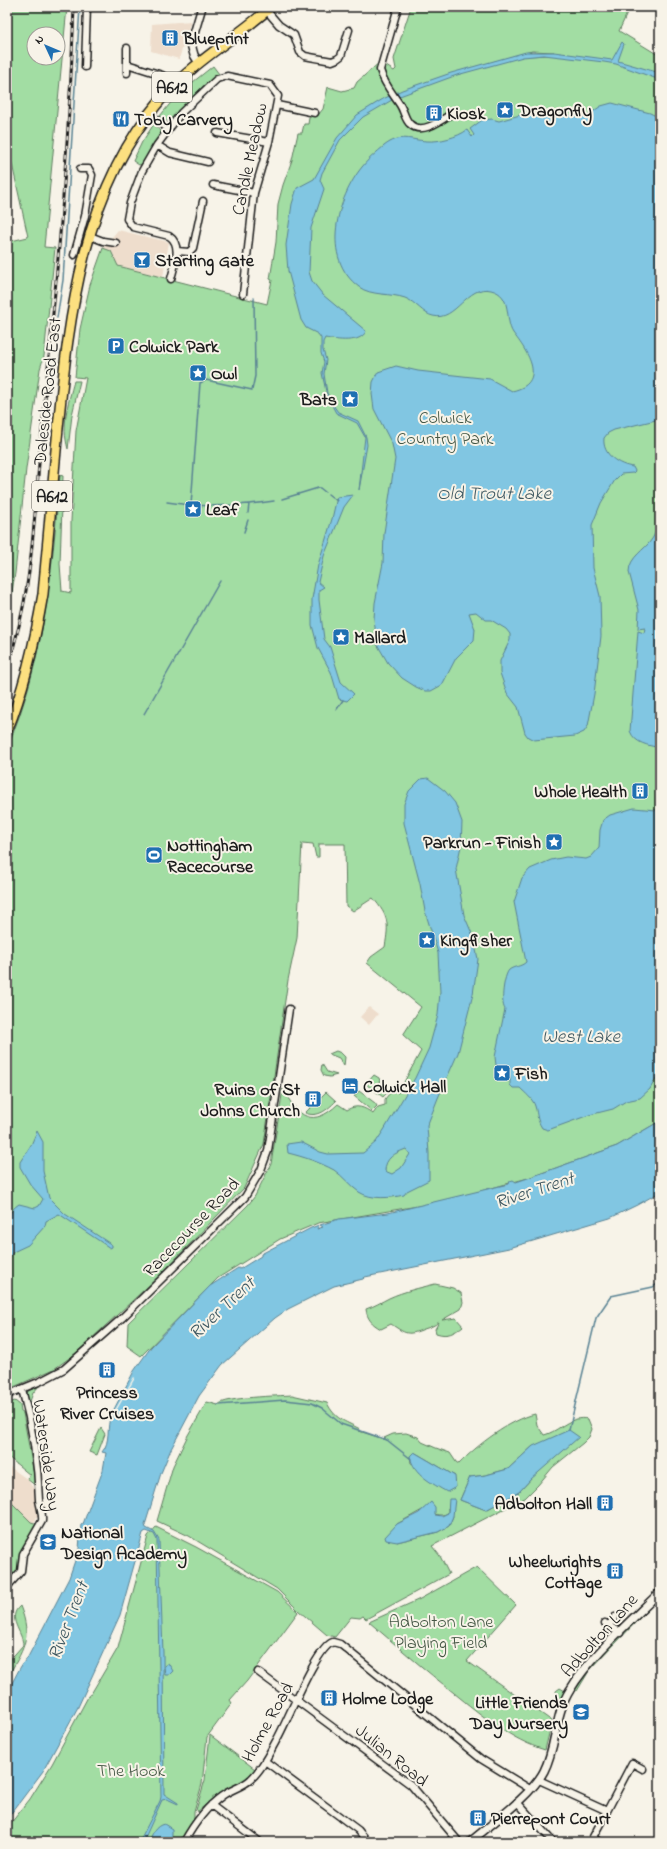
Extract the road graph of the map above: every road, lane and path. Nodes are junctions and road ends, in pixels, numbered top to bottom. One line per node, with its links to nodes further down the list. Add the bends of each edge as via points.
1 (87, 7): 9 (street)
2 (202, 7): 7 (street, via 191,44)
3 (398, 7): 13 (street, via 380,70 383,80 402,107 409,124 422,129 430,127)
4 (270, 8): 5 (street, via 279,25 294,36 300,52 310,57 332,61 338,59); 7 (main road, A612)
5 (349, 30)
6 (127, 48): 8 (street)
7 (199, 63): 11 (main road, A612)
8 (127, 64): 10 (street); 11 (street, via 162,75)
9 (85, 67)
10 (127, 73)
11 (174, 85): 14 (main road, A612)
12 (277, 105): 15 (street); 16 (street, Candle Meadow, via 278,96 270,85 223,76 196,98); 18 (street, Candle Meadow)
13 (453, 110)
14 (149, 114): 16 (street); 26 (main road, Daleside Road East / A612, via 124,154)
15 (312, 114)
16 (168, 129): 19 (street, Candle Meadow)
17 (221, 136): 18 (street)
18 (269, 142): 23 (street, Candle Meadow)
19 (157, 145): 20 (street, via 170,153); 29 (street, Candle Meadow, via 142,171 126,220 132,227 171,237)
20 (208, 162)
21 (80, 169): 24 (street, via 89,169 92,175)
22 (213, 185): 23 (street)
23 (254, 194): 32 (street, Candle Meadow)
24 (88, 201): 26 (street); 30 (street)
25 (203, 201): 29 (street, via 193,248 189,252)
26 (100, 206): 27 (main road, Daleside Road East / A612)
27 (90, 236): 28 (street); 33 (main road, Daleside Road East / A612, via 75,290 68,331 39,614 28,667)
28 (116, 243)
29 (177, 251): 31 (street)
30 (74, 252)
31 (171, 279)
32 (243, 294)
33 (7, 731)
34 (289, 1009): 35 (street, Racecourse Road, via 268,1151 254,1185 134,1307 69,1366)
35 (22, 1389): 36 (street, Racecourse Road); 37 (street, Waterside Way, via 32,1431 42,1521 23,1554 21,1571)
36 (7, 1395)
37 (7, 1588)
38 (660, 1592): 40 (street, Adbolton Lane)
39 (615, 1617): 40 (street, via 607,1624)
40 (620, 1633): 45 (street, Adbolton Lane, via 569,1691 560,1713 549,1758)
41 (258, 1672): 42 (street, Julian Road)
42 (297, 1700): 43 (street, Holme Road); 46 (street, Holme Road, via 316,1660 326,1646 333,1642 340,1644 481,1759); 53 (street, Julian Road, via 411,1785)
43 (264, 1761): 48 (street, Holme Road, via 247,1783 223,1795); 52 (street, via 358,1830)
44 (643, 1769): 49 (street, via 632,1763)
45 (539, 1780): 46 (street, Adbolton Lane); 49 (street)
46 (530, 1789): 47 (street, Adbolton Lane)
47 (517, 1802): 54 (street, Adbolton Lane); 55 (street)
48 (211, 1805): 50 (street, Holme Road, via 196,1820); 51 (street)
49 (607, 1810): 56 (street, via 593,1837)
50 (184, 1842)
51 (260, 1842)
52 (368, 1842)
53 (459, 1842)
54 (470, 1842)
55 (553, 1842)
56 (599, 1842)

